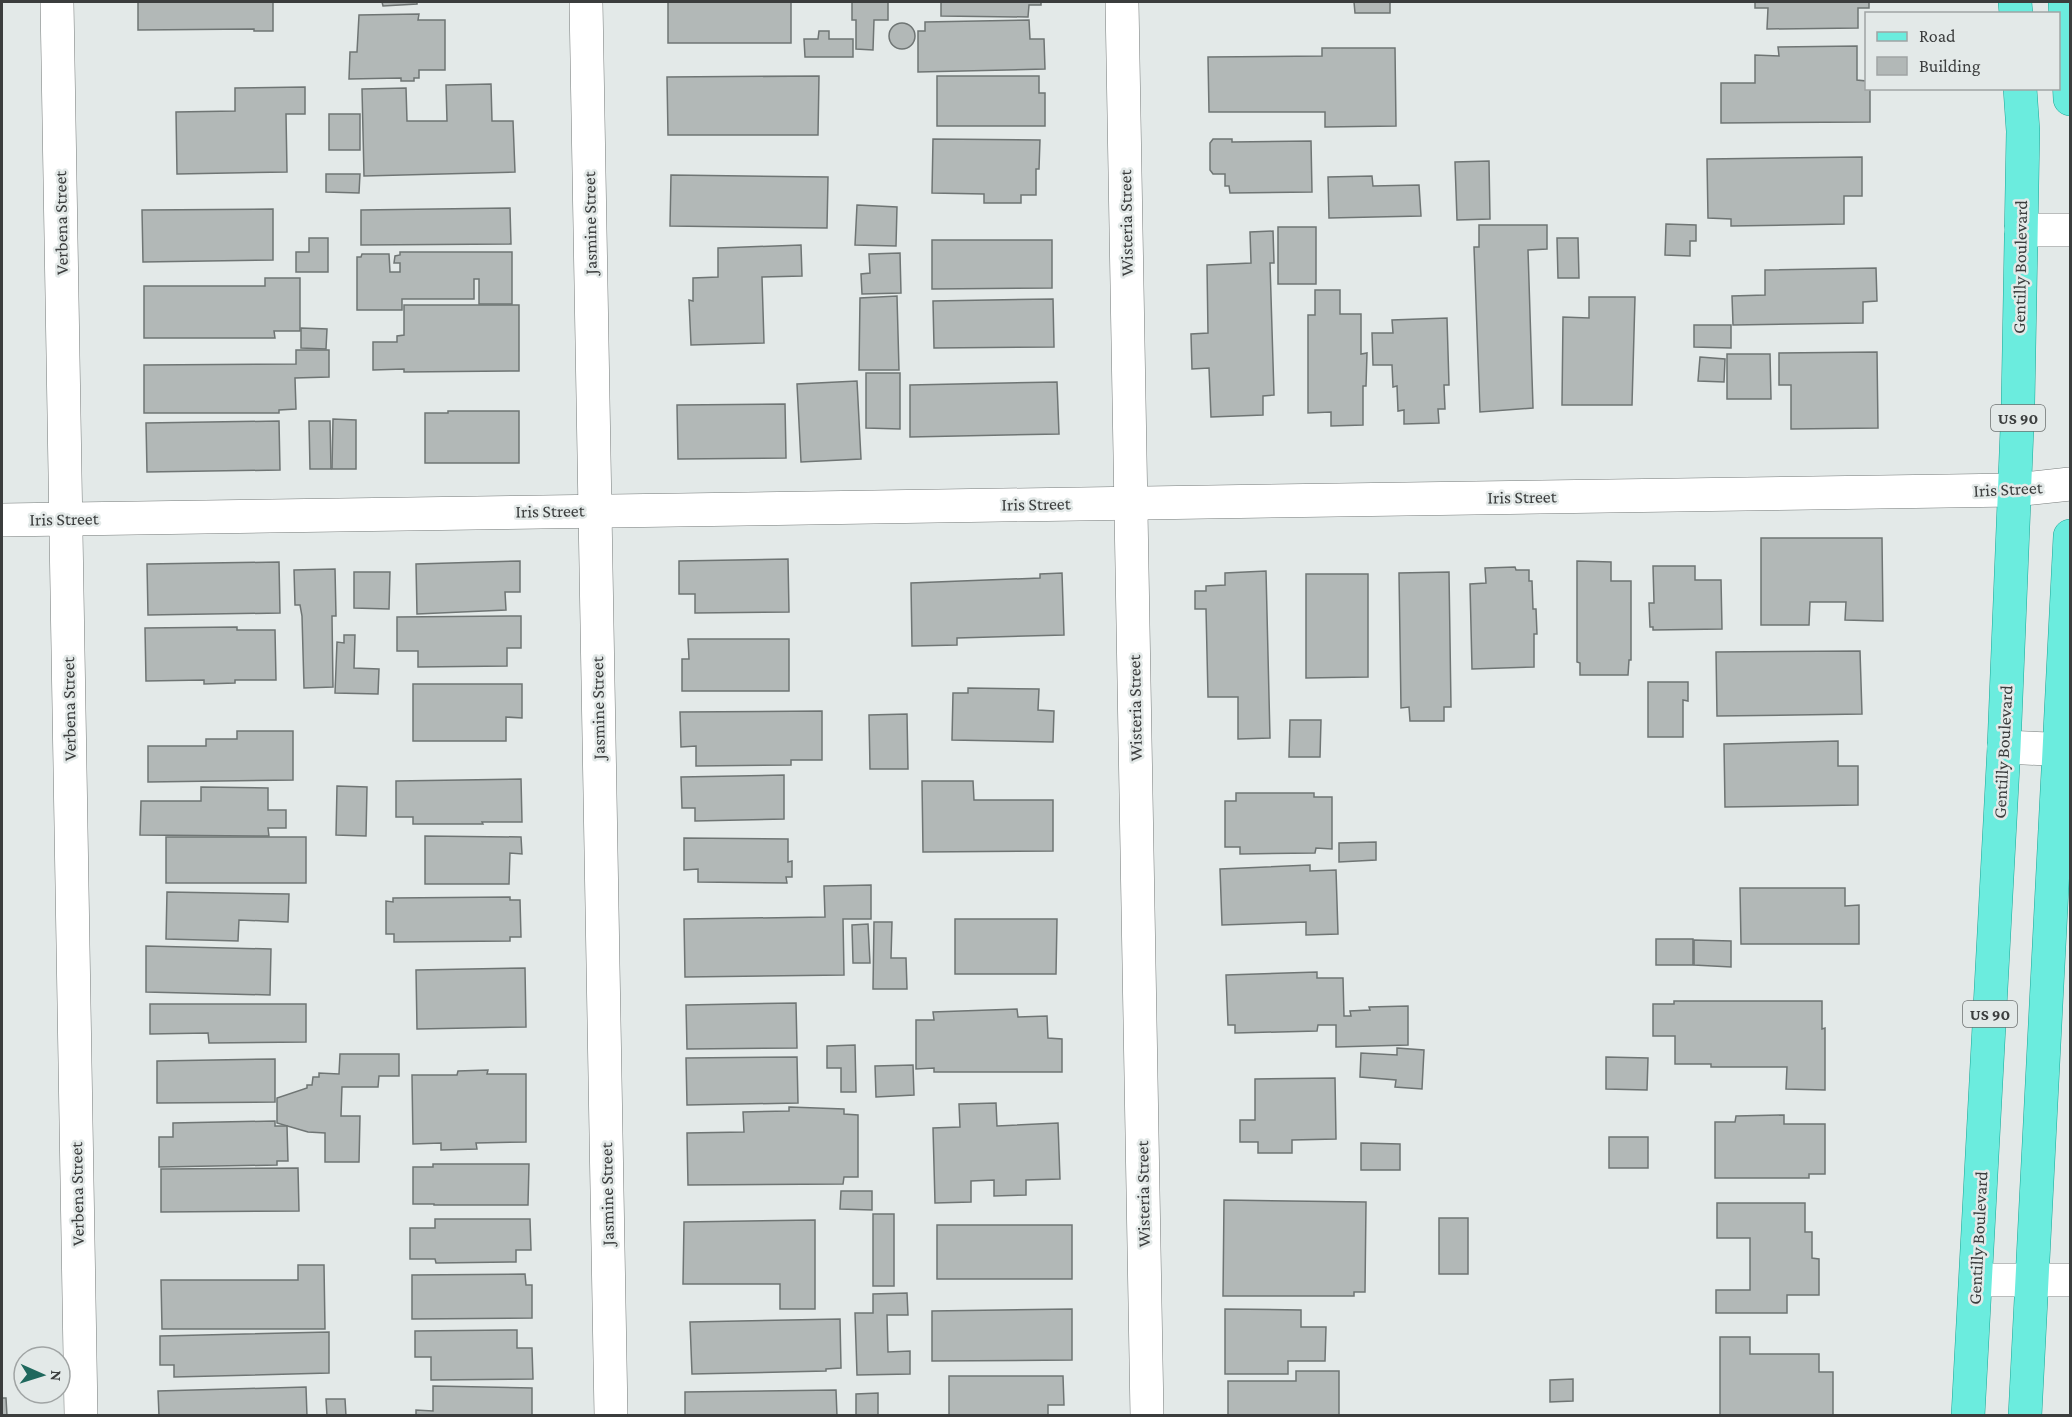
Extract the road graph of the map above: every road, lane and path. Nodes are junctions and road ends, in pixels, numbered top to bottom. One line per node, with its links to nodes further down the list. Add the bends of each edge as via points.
1 (57, 2): 13 (street, Verbena Street)
2 (586, 2): 12 (street, Jasmine Street)
3 (1122, 2): 11 (street, Wisteria Street)
4 (2065, 2): 6 (main road)
5 (2020, 90): 7 (main road, Gentilly Boulevard / US 90)
6 (2070, 99)
7 (2021, 230): 8 (street); 10 (main road, Gentilly Boulevard / US 90)
8 (2070, 230)
9 (2070, 484): 10 (street, Iris Street)
10 (2014, 490): 11 (street, Iris Street); 16 (main road, Gentilly Boulevard / US 90)
11 (1131, 503): 12 (street, Iris Street); 23 (street, Wisteria Street)
12 (595, 511): 13 (street, Iris Street); 22 (street, Jasmine Street)
13 (66, 519): 14 (street, Iris Street); 21 (street, Verbena Street)
14 (2, 520)
15 (2070, 536): 17 (main road)
16 (2004, 747): 17 (street); 18 (main road, Gentilly Boulevard / US 90)
17 (2065, 751): 20 (main road)
18 (1976, 1280): 20 (street); 24 (main road, Gentilly Boulevard / US 90)
19 (2070, 1280): 20 (street)
20 (2031, 1281): 25 (main road)
21 (81, 1416)
22 (611, 1416)
23 (1147, 1416)
24 (1968, 1416)
25 (2025, 1416)

